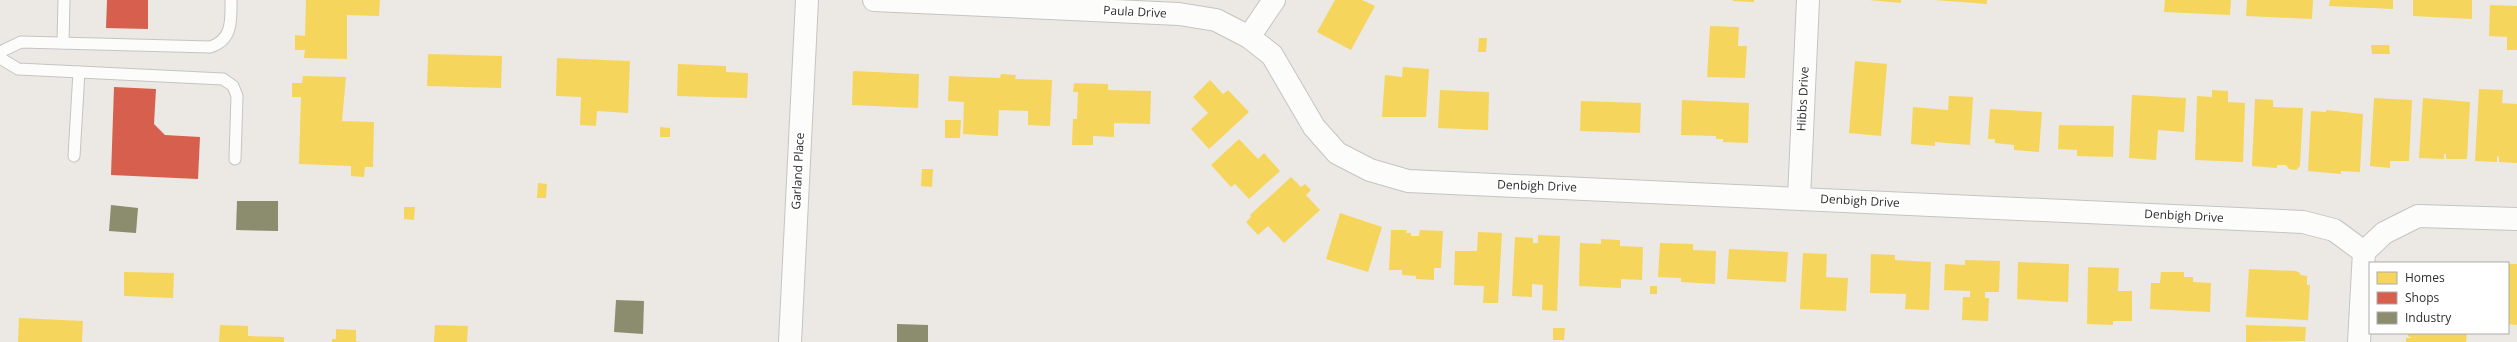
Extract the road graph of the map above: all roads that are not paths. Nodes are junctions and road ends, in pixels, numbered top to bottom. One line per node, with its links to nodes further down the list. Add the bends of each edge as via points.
1 (64, 0): 8 (lane)
2 (231, 0): 8 (lane, via 231,24 227,36 221,44 210,47)
3 (807, 0): 17 (street, Garland Place)
4 (874, 0): 7 (street, Paula Drive, via 1179,14 1216,20)
5 (1274, 0): 7 (street)
6 (1808, 0): 14 (street, Hibbs Drive)
7 (1249, 37): 14 (street, Denbigh Drive, via 1272,55 1314,127 1337,154 1370,170 1408,181)
8 (63, 43): 9 (lane, via 21,42)
9 (0, 52)
10 (0, 58): 11 (lane, via 18,69)
11 (78, 72): 12 (lane); 13 (lane, via 223,79 233,86 236,96)
12 (74, 156)
13 (235, 159)
14 (1799, 198): 16 (street, Denbigh Drive, via 2303,222 2334,230)
15 (2517, 219): 16 (street, via 2418,216 2384,233)
16 (2364, 252): 18 (street)
17 (790, 342)
18 (2359, 342)

